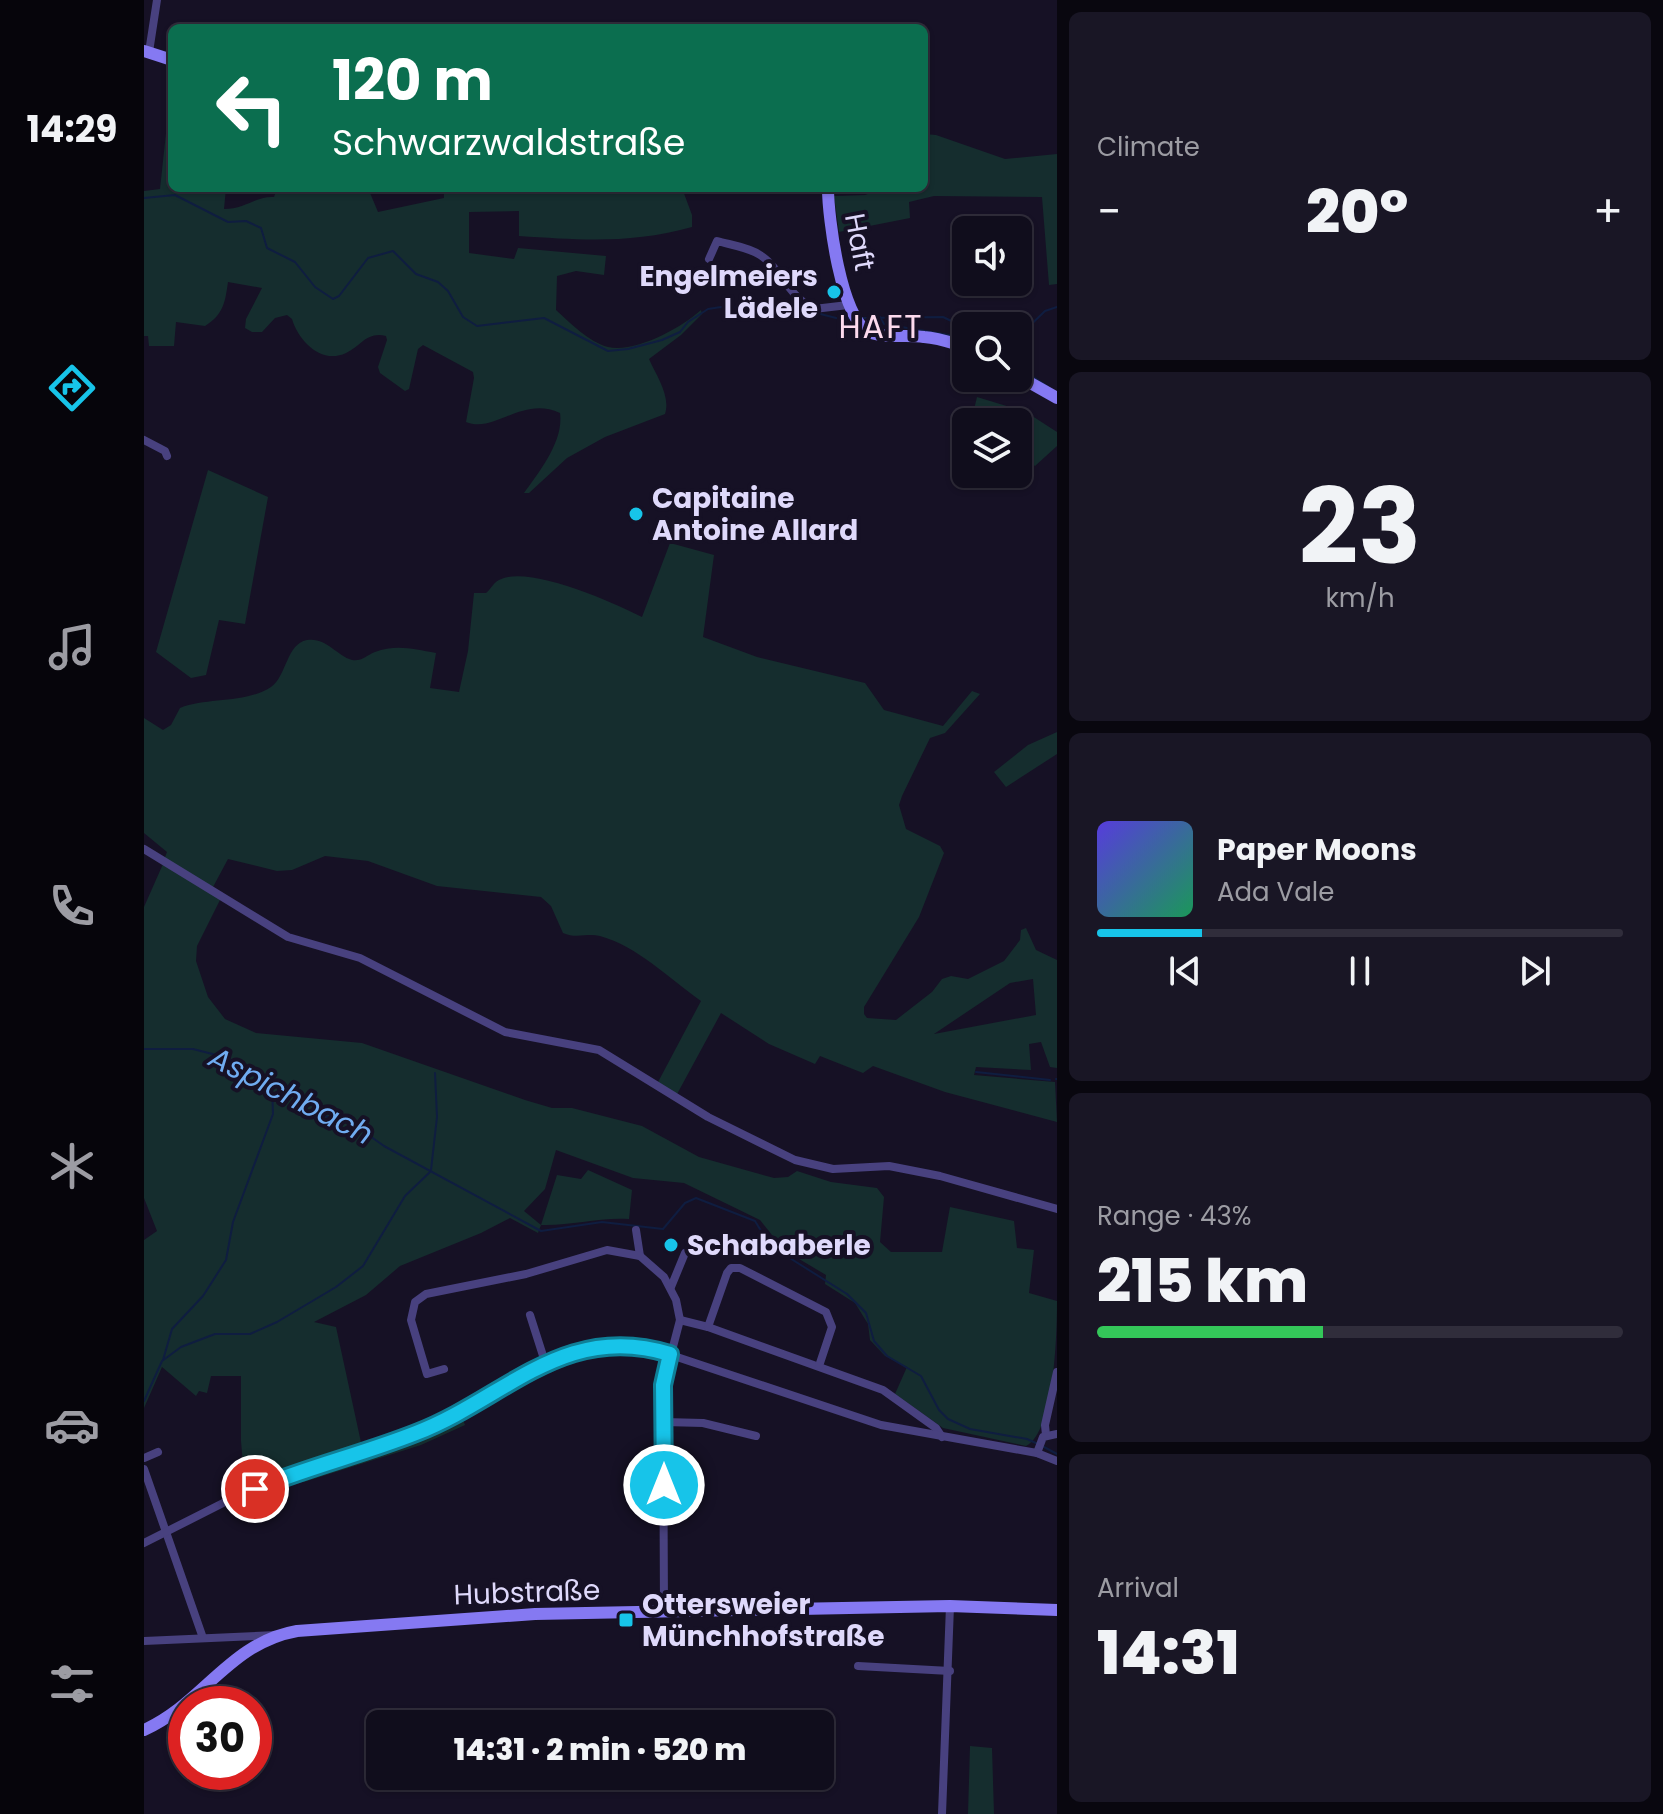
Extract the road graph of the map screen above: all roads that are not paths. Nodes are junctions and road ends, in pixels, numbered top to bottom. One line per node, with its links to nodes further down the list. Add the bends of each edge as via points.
1 (157, 0): 2 (street)
2 (146, 52): 3 (main road)
3 (168, 59)
4 (828, 192): 6 (main road, Haft)
5 (709, 259): 6 (street, Haft, via 717,241 741,247 761,255 790,292 814,309)
6 (854, 316): 7 (main road, Haft, via 879,335 924,336)
7 (952, 343)
8 (1032, 384): 9 (main road)
9 (1057, 398)
10 (144, 440): 11 (street)
11 (167, 456)
12 (144, 849): 13 (street, via 288,937 360,958 505,1032 599,1050 708,1117 795,1160 833,1169 889,1166)
13 (1057, 1209)
14 (636, 1230): 16 (street)
15 (685, 1253): 17 (street)
16 (640, 1256): 17 (street); 24 (street, via 607,1250 419,1297 411,1320 427,1374)
17 (671, 1288): 19 (street)
18 (530, 1315): 22 (street)
19 (680, 1320): 20 (street); 21 (street)
20 (708, 1327): 23 (street); 23 (street, via 727,1273 740,1268 826,1312 832,1327)
21 (670, 1354): 22 (street, via 609,1346); 27 (street, via 663,1385); 28 (street)
22 (545, 1362): 38 (street, via 417,1433 279,1479)
23 (819, 1366): 26 (street, via 883,1390)
24 (444, 1369)
25 (1057, 1372): 31 (street)
26 (919, 1416): 28 (street, via 916,1428); 32 (street)
27 (664, 1422): 30 (street, via 703,1423); 42 (street)
28 (909, 1430): 32 (street)
29 (1057, 1434): 31 (street)
30 (756, 1436)
31 (1044, 1436): 33 (street)
32 (942, 1437): 33 (street)
33 (1038, 1450): 36 (street)
34 (158, 1452): 35 (street)
35 (144, 1458)
36 (1057, 1461)
37 (144, 1469): 38 (street)
38 (168, 1532): 39 (street); 44 (street)
39 (144, 1543)
40 (950, 1606): 41 (main road, Hubstraße); 42 (main road, Hubstraße); 47 (street)
41 (1057, 1610)
42 (664, 1612): 43 (main road, Hubstraße, via 445,1618)
43 (276, 1635): 44 (street, Hubstraße); 48 (main road, via 241,1653 172,1715)
44 (203, 1638): 45 (street, Hubstraße)
45 (144, 1641)
46 (858, 1666): 47 (street)
47 (950, 1671): 49 (street)
48 (144, 1730)
49 (942, 1814)

